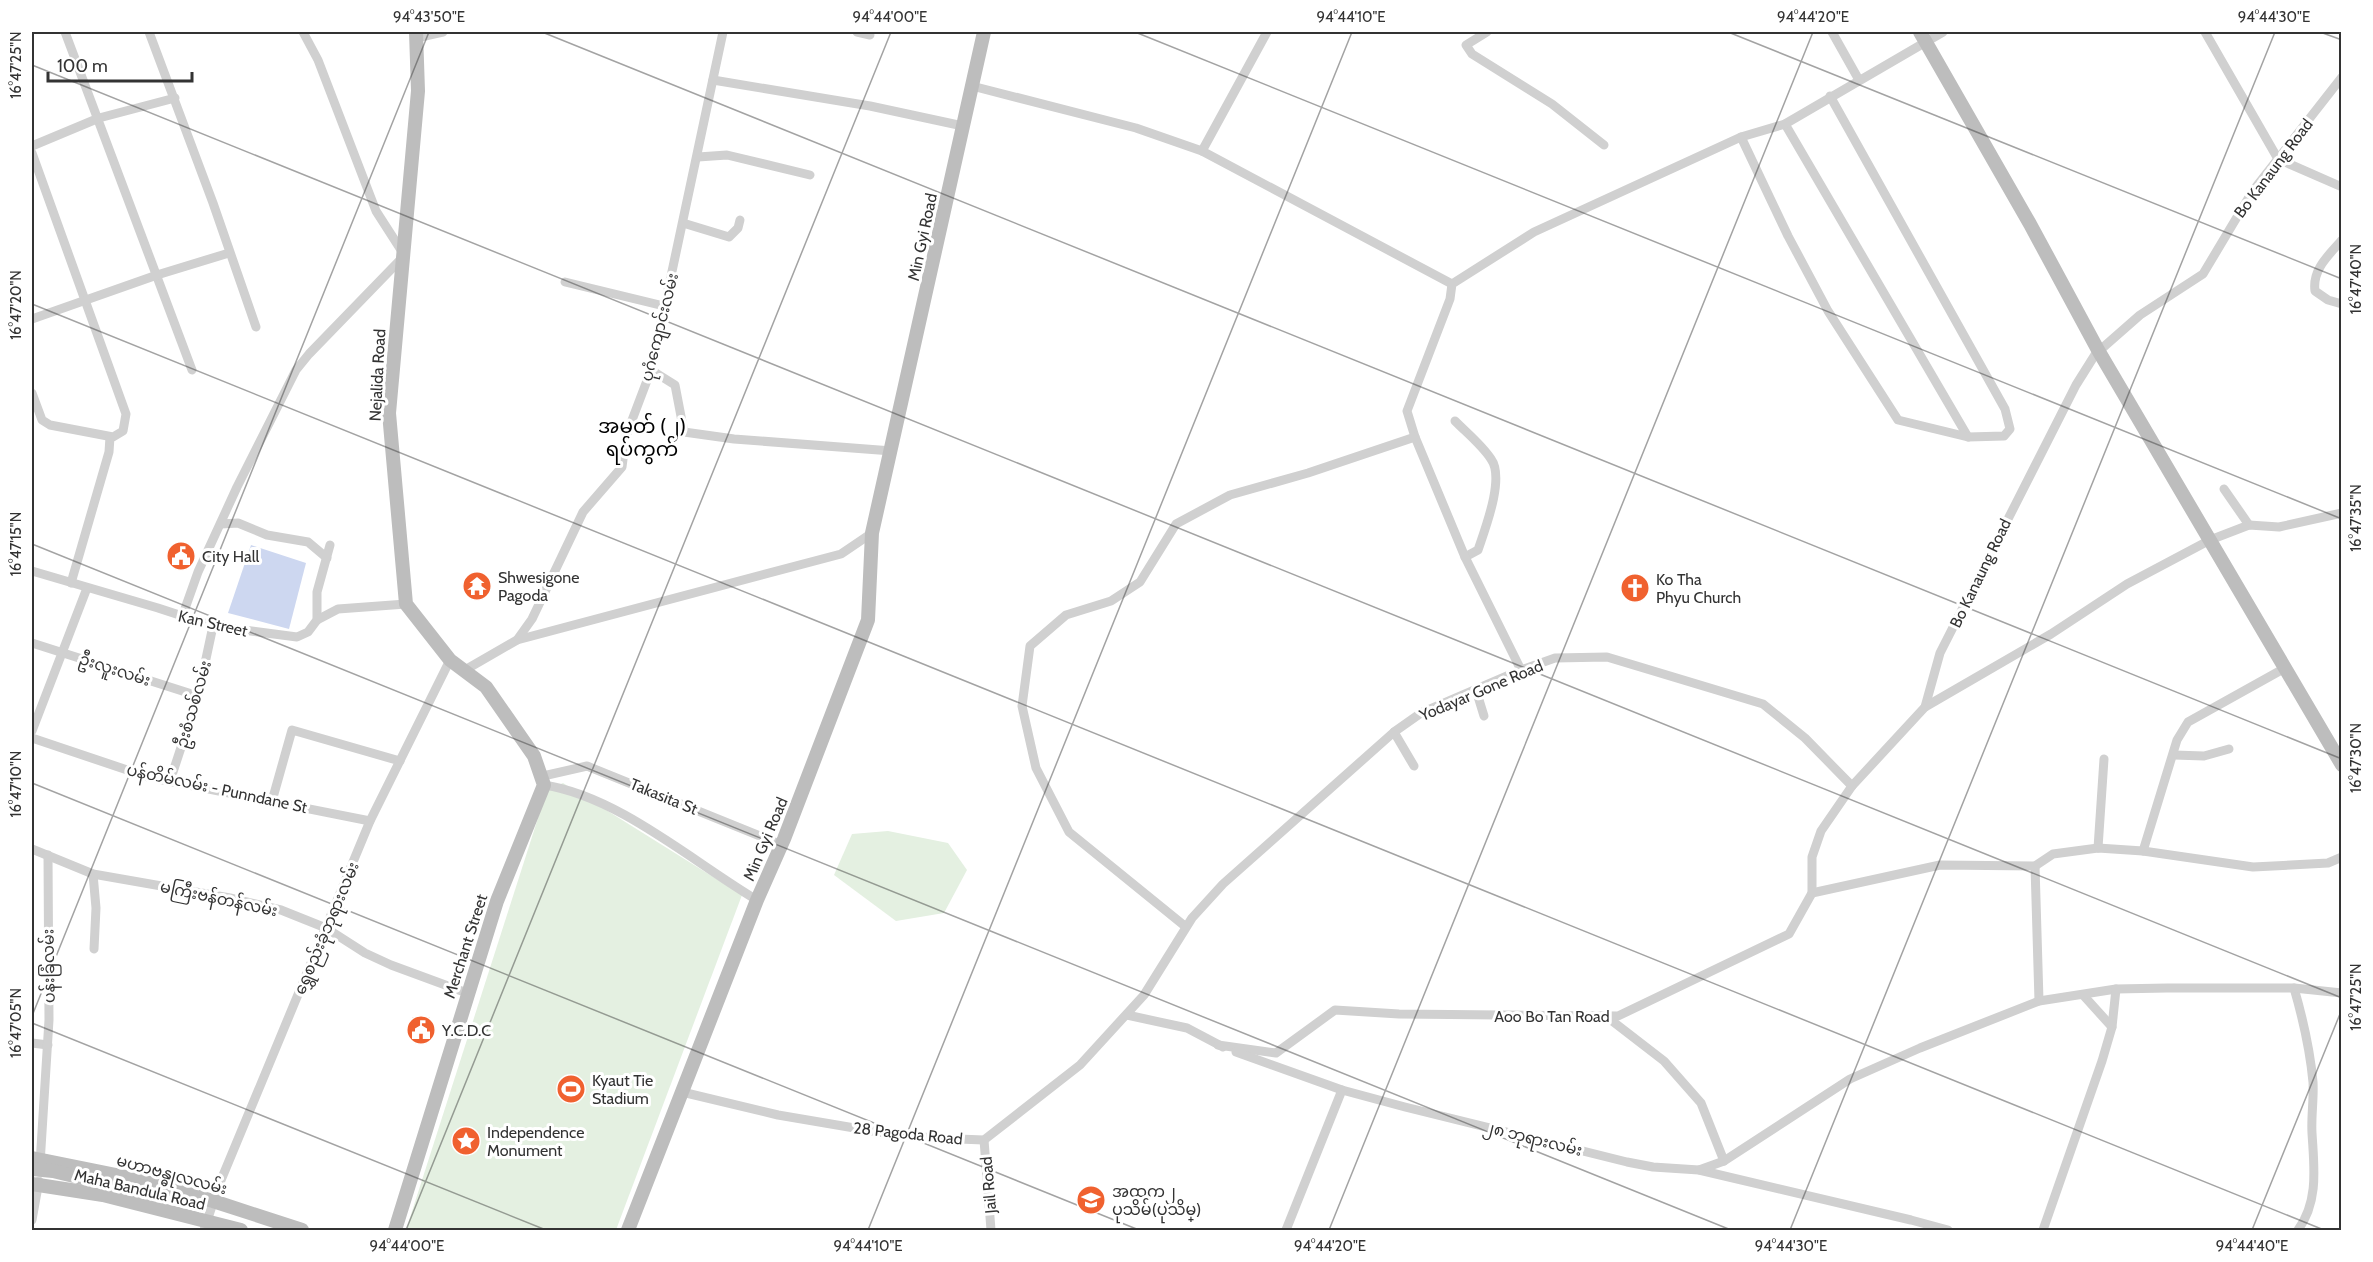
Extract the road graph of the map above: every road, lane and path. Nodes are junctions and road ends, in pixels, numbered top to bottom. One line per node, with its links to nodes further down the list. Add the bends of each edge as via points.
1 (65, 32): 22 (street)
2 (149, 32): 21 (street)
3 (303, 32): 38 (street, via 318,60 376,211)
4 (443, 32): 13 (street)
5 (723, 32): 18 (street, ပုဂံကျောင်းလမ်း)
6 (857, 32): 14 (street)
7 (984, 32): 19 (main road, Min Gyi Road)
8 (1267, 32): 28 (street)
9 (1487, 32): 26 (street, via 1466,45 1472,54 1552,104)
10 (1832, 32): 17 (street)
11 (1943, 32): 15 (street)
12 (2205, 32): 31 (street)
13 (416, 35): 38 (main road, Nejalida Road, via 418,91)
14 (870, 35)
15 (1923, 37): 17 (street); 47 (main road)
16 (2342, 77): 31 (street, Bo Kanaung Road)
17 (1860, 80): 20 (street)
18 (713, 81): 24 (street, via 870,106); 30 (street, ပုဂံကျောင်းလမ်း)
19 (972, 86): 24 (main road, Min Gyi Road); 28 (street, via 1136,128)
20 (1830, 96): 23 (street); 54 (street, via 2005,409 2010,429 2004,436)
21 (175, 98): 22 (street); 37 (street)
22 (99, 118): 27 (street); 39 (street)
23 (1785, 124): 25 (street); 54 (street)
24 (963, 126): 55 (main road, Min Gyi Road)
25 (1741, 137): 41 (street, via 1534,232); 54 (street, via 1828,311 1898,420)
26 (1604, 145)
27 (32, 146)
28 (1202, 151): 41 (street)
29 (32, 153): 42 (street)
30 (698, 157): 32 (street, via 727,155); 35 (street, ပုဂံကျောင်းလမ်း)
31 (2278, 159): 33 (street); 47 (street, Bo Kanaung Road, via 2252,192 2204,274 2139,315)
32 (810, 175)
33 (2342, 187)
34 (740, 220): 35 (street, via 729,237)
35 (683, 223): 44 (street, ပုဂံကျောင်းလမ်း)
36 (2342, 240): 43 (street, via 2315,272 2314,281 2315,291)
37 (229, 253): 39 (street); 46 (street)
38 (403, 255): 58 (street, via 296,370); 68 (main road, Nejalida Road, via 389,413)
39 (157, 275): 42 (street); 48 (street)
40 (565, 282): 44 (street)
41 (1452, 284): 53 (street, via 1450,299 1407,411)
42 (84, 300): 45 (street); 52 (street, via 126,414 123,430)
43 (2342, 304)
44 (664, 306): 49 (street, ပုဂံကျောင်းလမ်း)
45 (32, 319)
46 (256, 327)
47 (2099, 350): 61 (main road); 81 (street, Bo Kanaung Road, via 2060,415 1940,653)
48 (192, 370)
49 (651, 370): 55 (street, via 675,385 684,432); 72 (street, ပုဂံကျောင်းလမ်း, via 626,436 622,468 583,512 532,619)
50 (32, 393): 52 (street, via 42,420 50,425)
51 (1455, 421): 63 (street, via 1493,460 1495,480 1491,510 1478,550)
52 (110, 437): 66 (street)
53 (1415, 437): 63 (street); 107 (street, via 1230,495 1185,519 1176,524 1140,582 1111,602 1066,615 1030,646 1022,706 1036,768 1069,832)
54 (1968, 437)
55 (892, 451): 60 (main road, Min Gyi Road)
56 (2224, 489): 59 (street)
57 (2342, 513): 59 (street, via 2279,527)
58 (221, 524): 64 (street, via 238,523 267,535 308,542); 69 (street)
59 (2249, 525): 61 (street)
60 (872, 533): 72 (street, via 841,554); 97 (main road, Min Gyi Road, via 868,620)
61 (2210, 540): 76 (main road); 81 (street, via 2127,584 2051,634)
62 (330, 545): 64 (street)
63 (1465, 557): 78 (street)
64 (327, 558): 70 (street, via 317,592)
65 (32, 571): 66 (street, Kan Street)
66 (71, 583): 67 (street, Kan Street)
67 (87, 588): 69 (street, Kan Street); 74 (street)
68 (406, 604): 70 (street, Kan Street, via 338,609); 75 (main road)
69 (182, 617): 71 (street, Kan Street)
70 (316, 620): 71 (street, Kan Street, via 308,632 297,637)
71 (213, 626): 80 (street, ဦးစံသစ်လမ်း)
72 (517, 640): 77 (street, ပုဂံကျောင်းလမ်း)
73 (32, 643): 74 (street, ဦးလူးလမ်း)
74 (63, 652): 80 (street, ဦးလူးလမ်း); 83 (street)
75 (450, 660): 77 (main road); 89 (street, ရွှေစည်းခုံဘုရားလမ်း)
76 (2286, 668): 87 (street, via 2188,722 2177,740); 90 (main road)
77 (465, 670): 92 (main road, via 486,687 534,756)
78 (1521, 670): 79 (street, Yodayar Gone Road); 94 (street, Yodayar Gone Road, via 1555,658 1607,657 1763,704 1805,738)
79 (1476, 690): 82 (street); 84 (street, Yodayar Gone Road, via 1421,713)
80 (198, 696): 93 (street, ဦးစံသစ်လမ်း)
81 (1925, 707): 94 (street, Bo Kanaung Road)
82 (1484, 716)
83 (32, 731)
84 (1394, 732): 91 (street); 107 (street, Yodayar Gone Road, via 1222,884)
85 (32, 738): 93 (street, ပန်တိမ်လမ်း - Punndane St, via 147,777)
86 (2229, 749): 87 (street, via 2204,756)
87 (2174, 755): 100 (street)
88 (2104, 759): 98 (street)
89 (400, 761): 95 (street, via 292,730); 96 (street, ရွှေစည်းခုံဘုရားလမ်း)
90 (2342, 765)
91 (1414, 766)
92 (543, 780): 97 (street, Takasita St, via 587,766); 106 (street, via 608,806); 112 (main road, Merchant Street)
93 (170, 781): 95 (street, ပန်တိမ်လမ်း - Punndane St)
94 (1852, 786): 105 (street, Aoo Bo Tan Road, via 1821,831 1812,857)
95 (272, 801): 96 (street, ပန်တိမ်လမ်း - Punndane St)
96 (370, 820): 108 (street, ရွှေစည်းခုံဘုရားလမ်း)
97 (782, 845): 106 (main road, Min Gyi Road)
98 (2098, 848): 100 (street); 103 (street, via 2053,854)
99 (32, 849): 101 (street, မကြီးဗန်တန်လမ်း)
100 (2143, 851): 102 (street, via 2253,867 2328,863)
101 (48, 855): 104 (street, မကြီးဗန်တန်လမ်း); 120 (street, ပန်းခြံလမ်း)
102 (2342, 857)
103 (2035, 866): 105 (street, via 1940,866); 115 (street)
104 (93, 874): 108 (street, မကြီးဗန်တန်လမ်း, via 230,898 281,910); 109 (street)
105 (1812, 893): 117 (street, Aoo Bo Tan Road, via 1789,934 1618,1016)
106 (757, 900): 123 (main road, Min Gyi Road)
107 (1186, 927): 116 (street, Yodayar Gone Road)
108 (326, 928): 112 (street, မကြီးဗန်တန်လမ်း, via 391,965); 131 (street, ရွှေစည်းခုံဘုရားလမ်း)
109 (94, 949)
110 (2294, 988): 111 (street); 113 (street); 143 (street, via 2307,1035 2313,1084 2315,1166 2314,1192)
111 (2116, 989): 114 (street); 118 (street)
112 (467, 993): 137 (main road, Merchant Street)
113 (2342, 993)
114 (2084, 996): 115 (street); 118 (street)
115 (2039, 1001): 125 (street, via 1850,1079)
116 (1127, 1015): 121 (street, ၂၈ ဘုရားလမ်း, via 1187,1028); 124 (street, 28 Pagoda Road, via 1080,1065)
117 (1607, 1017): 121 (street, Aoo Bo Tan Road, via 1335,1010 1276,1053); 125 (street, via 1664,1061 1701,1103)
118 (2112, 1027): 142 (street)
119 (32, 1043): 120 (street)
120 (48, 1045): 126 (street, ပန်းခြံလမ်း)
121 (1218, 1045): 122 (street, ၂၈ ဘုရားလမ်း)
122 (1342, 1090): 127 (street, ၂၈ ဘုရားလမ်း, via 1627,1162); 140 (street)
123 (682, 1092): 124 (street, 28 Pagoda Road, via 778,1115 878,1132); 138 (main road, Min Gyi Road)
124 (984, 1140): 139 (street, Jail Road)
125 (1724, 1161): 127 (street)
126 (35, 1162): 128 (street, ပန်းခြံလမ်း); 129 (main road, မဟာဗန္ဓုလလမ်း); 130 (main road, via 53,1171)
127 (1699, 1170): 141 (street, ၂၈ ဘုရားလမ်း)
128 (35, 1184): 132 (main road, Maha Bandula Road); 133 (street, ပန်းခြံလမ်း)
129 (159, 1186): 130 (main road); 131 (main road, မဟာဗန္ဓုလလမ်း)
130 (132, 1190): 132 (main road)
131 (213, 1201): 134 (street, ရွှေစည်းခုံဘုရားလမ်း); 136 (main road, မဟာဗန္ဓုလလမ်း)
132 (151, 1207): 134 (main road, Maha Bandula Road)
133 (32, 1220)
134 (206, 1226): 135 (main road, Maha Bandula Road)
135 (241, 1230)
136 (302, 1230)
137 (395, 1230)
138 (628, 1230)
139 (991, 1230)
140 (1286, 1230)
141 (1948, 1230)
142 (2043, 1230)
143 (2298, 1230)

